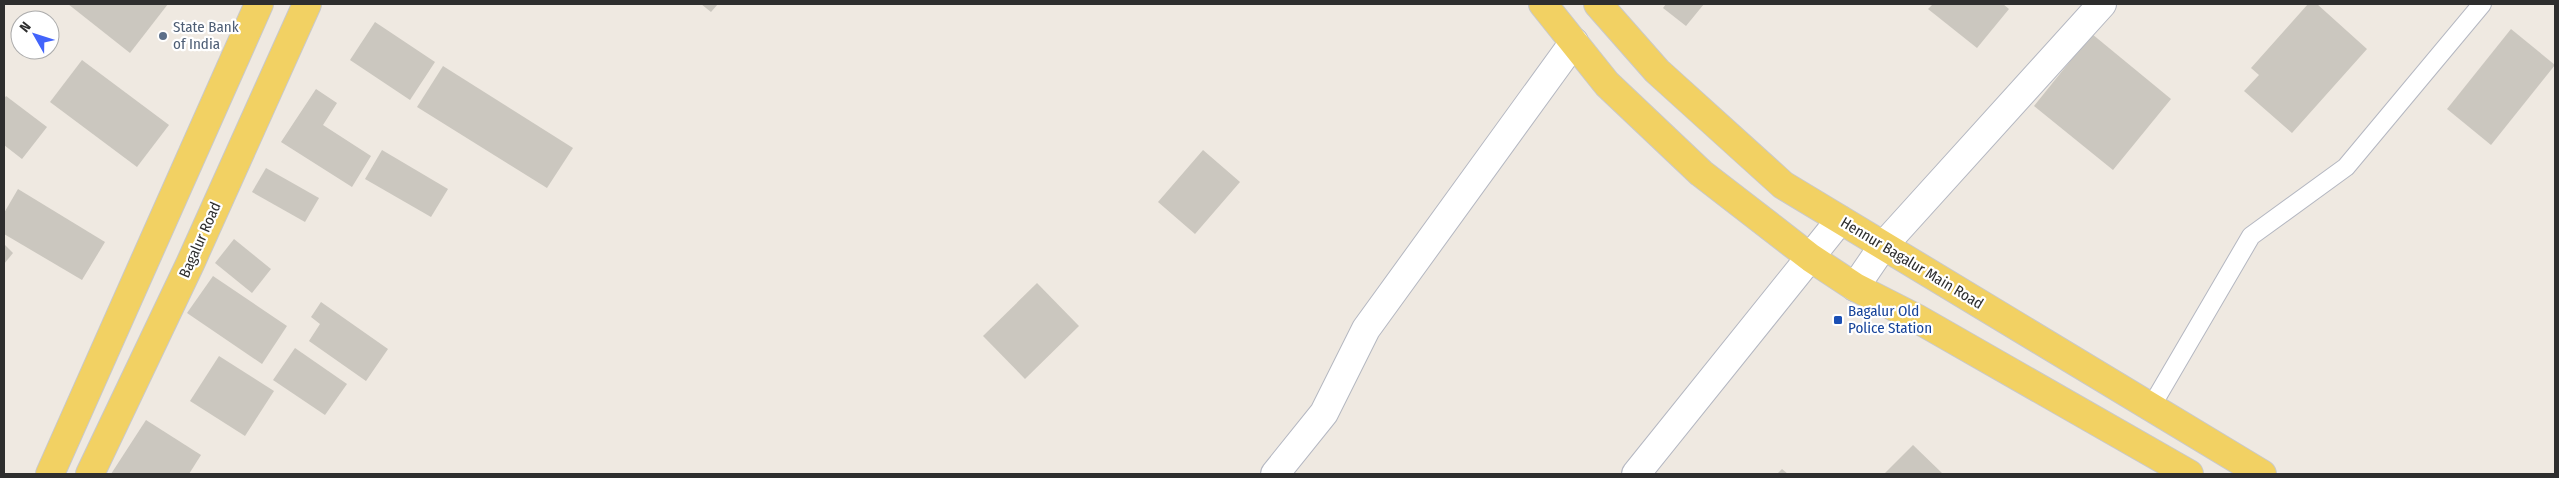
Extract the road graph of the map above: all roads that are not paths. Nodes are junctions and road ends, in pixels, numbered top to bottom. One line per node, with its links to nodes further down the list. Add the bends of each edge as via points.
1 (259, 4): 13 (main road)
2 (307, 4): 14 (main road, Bagalur Road, via 186,273)
3 (1543, 4): 7 (main road)
4 (1598, 4): 8 (main road, Hennur Bagalur Main Road, via 1657,71 1783,185)
5 (2102, 4): 9 (street)
6 (2482, 4): 12 (lane, via 2346,167 2251,236)
7 (1574, 42): 10 (main road, via 1608,84 1700,173); 15 (street, via 1366,329 1324,413)
8 (1840, 220): 9 (main road, Hennur Bagalur Main Road); 10 (street)
9 (1883, 246): 11 (street); 12 (main road, Hennur Bagalur Main Road)
10 (1811, 258): 11 (main road); 16 (street)
11 (1855, 287): 17 (main road, via 1916,318)
12 (2151, 407): 18 (main road, Hennur Bagalur Main Road)
13 (50, 474)
14 (90, 474)
15 (1275, 474)
16 (1636, 474)
17 (2189, 474)
18 (2262, 474)

